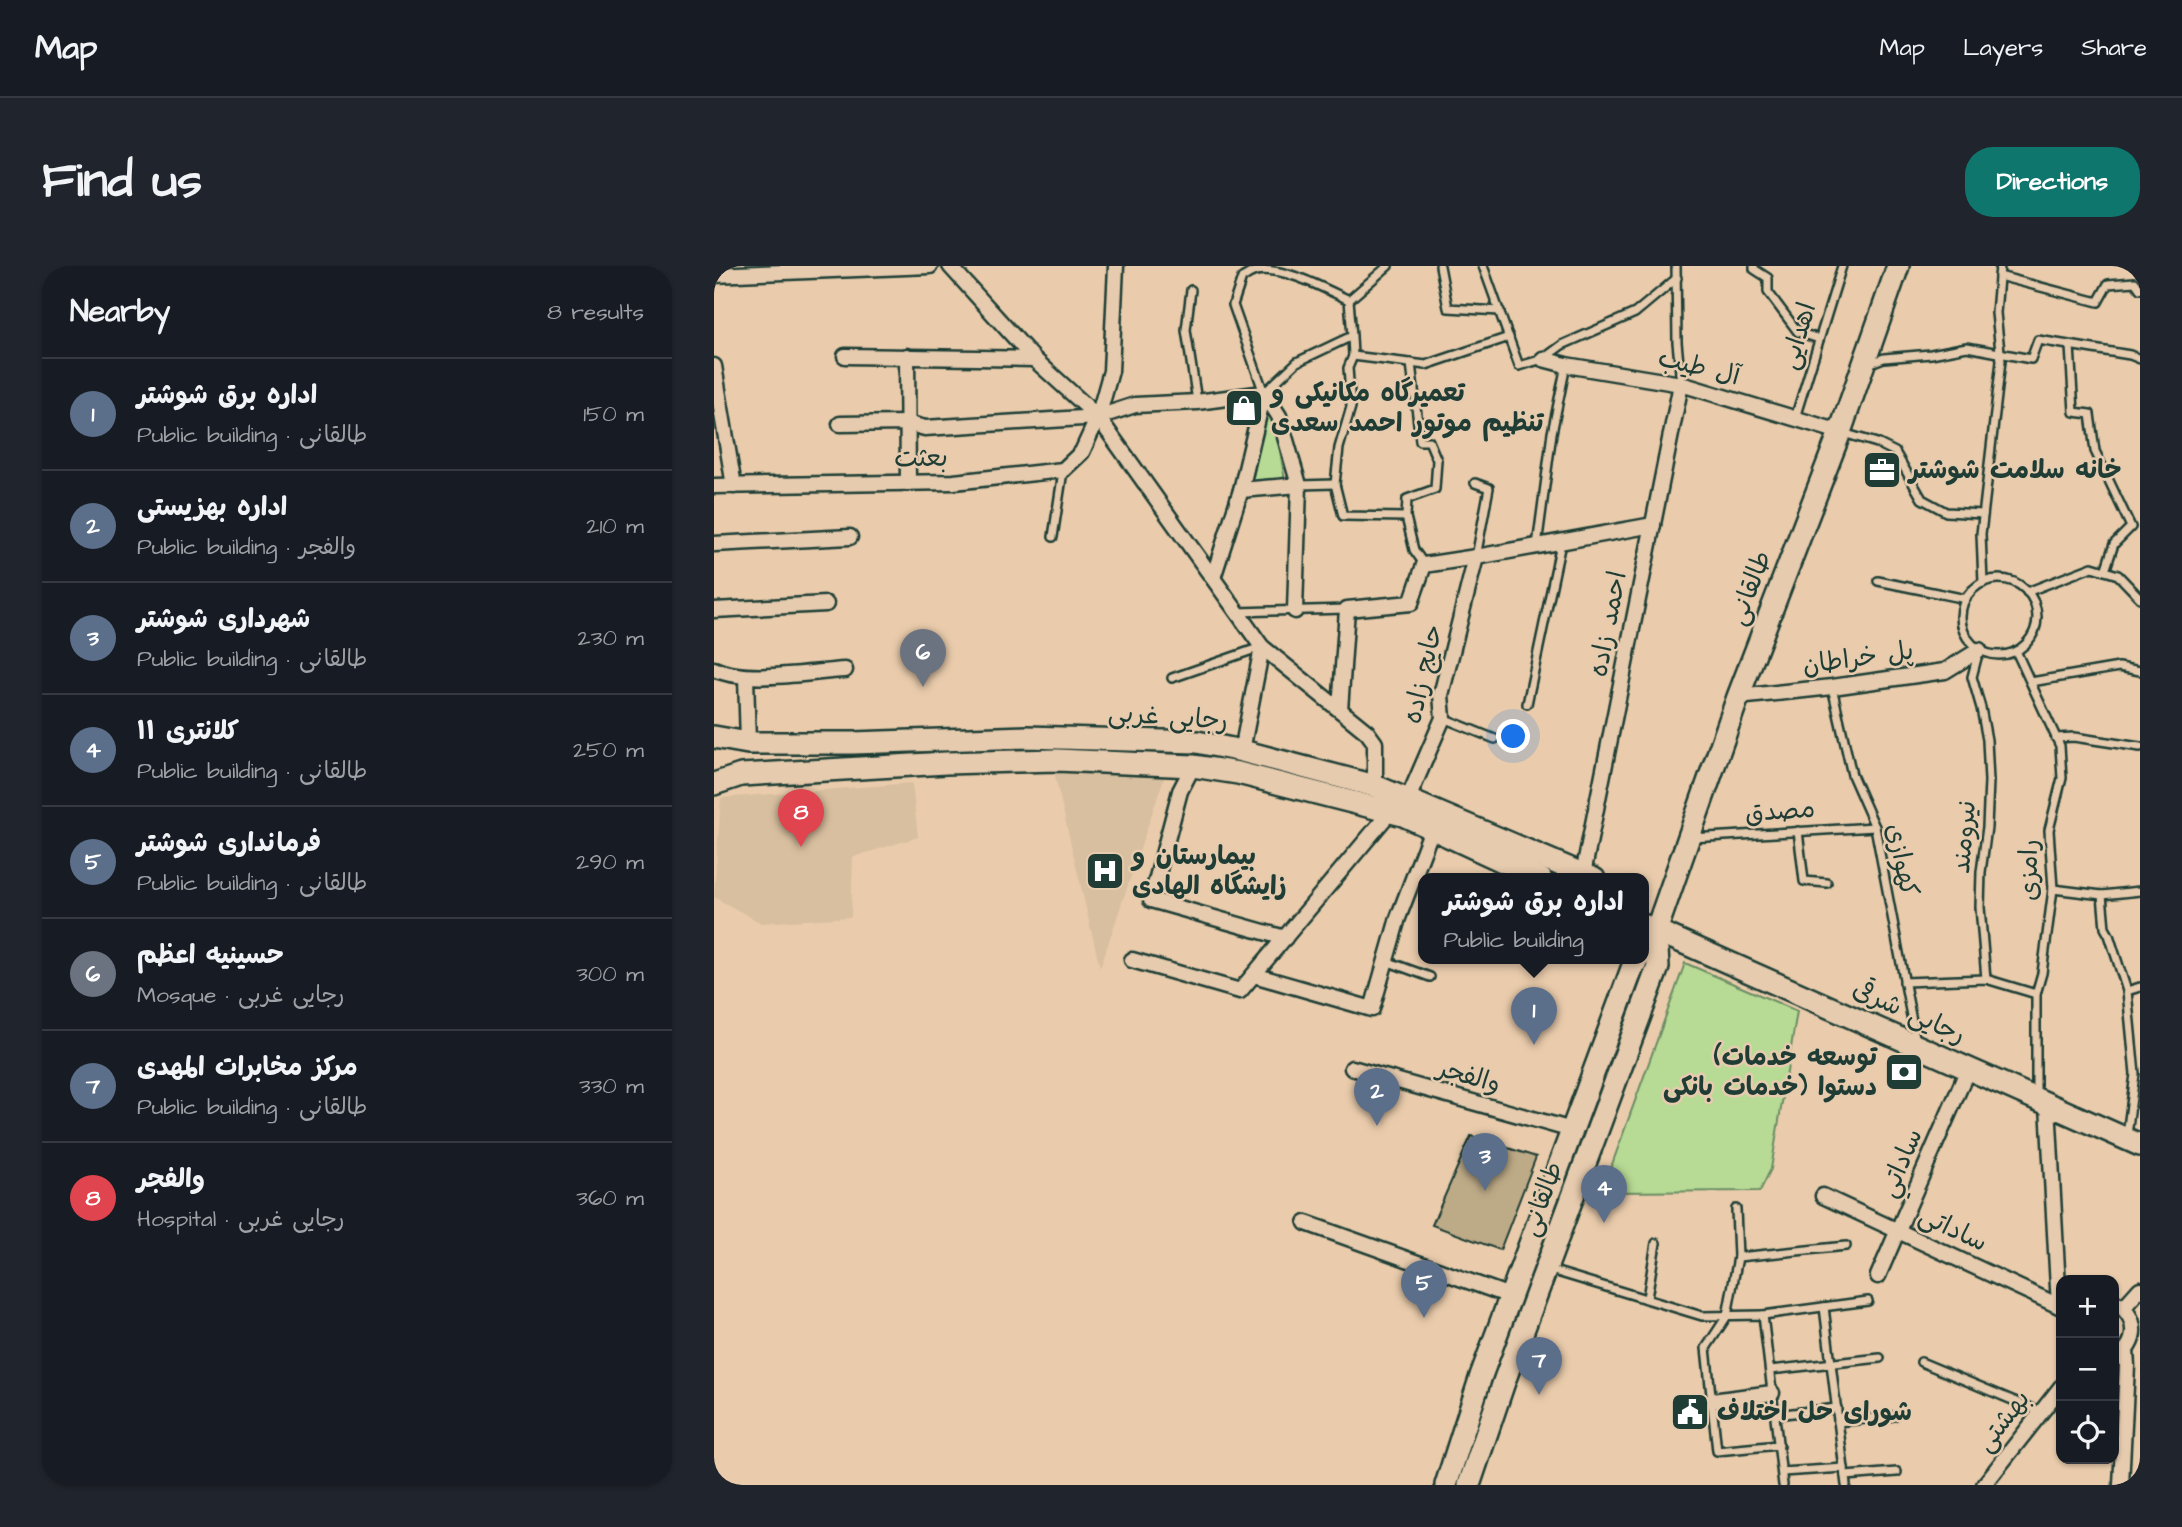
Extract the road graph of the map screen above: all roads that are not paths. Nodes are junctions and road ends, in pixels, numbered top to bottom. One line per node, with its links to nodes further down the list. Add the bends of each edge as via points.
1 (930, 266): 13 (street)
2 (950, 266): 28 (street)
3 (1116, 266): 38 (street, via 1111,372)
4 (1388, 266): 18 (lane)
5 (1440, 266): 19 (lane, via 1448,308)
6 (1483, 266): 19 (lane)
7 (1676, 266): 15 (lane)
8 (1754, 266): 22 (lane, via 1768,278 1768,292 1798,332)
9 (1841, 266): 22 (lane, اهدایی)
10 (1898, 266): 33 (street, طالقانی)
11 (2000, 266): 14 (lane)
12 (1255, 268): 18 (lane, via 1306,280); 36 (lane, via 1242,278 1233,305)
13 (714, 275)
14 (1999, 276): 16 (lane, via 2098,302 2108,284 2135,282); 24 (lane)
15 (1676, 278): 29 (lane, via 1635,313 1562,345); 35 (lane)
16 (2140, 289)
17 (1191, 290): 37 (lane, via 1186,330)
18 (1349, 300): 20 (lane)
19 (1500, 311): 21 (lane)
20 (1352, 336): 25 (lane); 36 (lane, via 1297,362)
21 (1508, 337): 29 (lane, via 1519,366); 31 (lane, via 1426,365)
22 (1819, 339): 39 (lane, اهدایی)
23 (2070, 346): 24 (lane, via 2038,340 2031,359); 30 (lane); 55 (lane, via 2074,412 2090,414 2095,452)
24 (2000, 354): 33 (lane, via 1967,347); 51 (lane)
25 (1353, 355): 31 (lane); 46 (lane, via 1348,368 1351,407)
26 (845, 356): 27 (street)
27 (907, 356): 28 (street); 40 (street)
28 (1034, 359): 38 (street)
29 (1543, 359): 32 (street, آل طیب)
30 (2140, 359)
31 (1411, 363): 52 (lane, via 1420,441 1429,441 1437,460 1435,489 1406,499)
32 (1566, 365): 35 (street, آل طیب); 60 (lane)
33 (1864, 365): 42 (street, طالقانی)
34 (714, 366): 49 (street)
35 (1681, 384): 39 (street, آل طیب); 54 (street, احمد زاده)
36 (1264, 393): 37 (street); 47 (street, via 1279,416); 50 (street)
37 (1198, 402): 38 (street, via 1135,405)
38 (1098, 416): 40 (street, via 925,428); 43 (street, via 1082,452); 64 (street)
39 (1795, 418): 42 (street, آل طیب)
40 (906, 423): 41 (street); 44 (street)
41 (841, 424)
42 (1840, 432): 51 (lane, via 1895,452 1922,499 1946,512); 85 (street, طالقانی)
43 (1063, 470): 44 (street, بعثت); 57 (lane)
44 (908, 483): 49 (street, بعثت)
45 (1475, 483): 61 (lane, via 1489,488)
46 (1335, 484): 47 (lane); 52 (lane, via 1343,516)
47 (1299, 485): 50 (street); 73 (street)
48 (714, 486): 49 (street, بعثت)
49 (734, 486)
50 (1241, 490): 64 (street)
51 (1983, 514): 66 (lane)
52 (1406, 517): 62 (lane, via 1413,550)
53 (2140, 524): 55 (lane)
54 (1653, 525): 58 (street); 107 (street, احمد زاده)
55 (2130, 527): 63 (lane, via 2115,544)
56 (850, 537): 59 (street)
57 (1053, 537)
58 (1562, 542): 60 (street); 86 (lane)
59 (714, 544)
60 (1538, 546): 61 (street)
61 (1476, 557): 62 (street); 88 (street, حایج زاده, via 1441,695)
62 (1424, 565): 71 (street, via 1411,603)
63 (2105, 571): 67 (lane, via 2092,567); 68 (lane, via 2118,575)
64 (1213, 578): 74 (street)
65 (1878, 581): 69 (lane)
66 (1983, 583): 67 (lane, via 2006,580); 69 (lane)
67 (2027, 592): 77 (lane, via 2034,601 2036,624)
68 (2140, 598)
69 (1966, 599): 76 (lane, via 1961,621)
70 (827, 604): 72 (street)
71 (1348, 609): 73 (lane); 87 (street)
72 (714, 610)
73 (1295, 611): 74 (lane)
74 (1237, 612): 75 (street)
75 (1262, 647): 82 (lane); 87 (street); 95 (street)
76 (1979, 650): 77 (lane, via 2004,655); 84 (street, پل خراطان, via 1945,671); 119 (lane, نیرومند, via 1972,677 1983,719 1989,781 1980,895)
77 (2016, 651): 83 (lane, رامزی)
78 (714, 669): 81 (street)
79 (845, 670): 81 (street)
80 (2140, 672): 83 (lane, via 2119,667)
81 (746, 677): 93 (street)
82 (1172, 678)
83 (2031, 681): 90 (lane, رامزی)
84 (1832, 687): 85 (street, پل خراطان); 101 (lane, کهوازی, via 1852,775)
85 (1738, 697): 104 (street, طالقانی)
86 (1527, 704)
87 (1340, 710): 98 (street, via 1376,743)
88 (1443, 718): 91 (lane); 99 (street, حایج زاده)
89 (714, 737): 93 (street, رجایی غربی)
90 (2056, 738): 94 (lane); 109 (lane, رامزی, via 2062,778 2049,830)
91 (1495, 739)
92 (1197, 742): 93 (street, رجایی غربی, via 1027,737); 95 (street, رجایی غربی); 96 (street)
93 (748, 743)
94 (2140, 747)
95 (1242, 751): 98 (street, رجایی غربی)
96 (1193, 766): 97 (street, رجایی غربی, via 1057,760 946,763 741,775); 100 (street, رجایی غربی); 113 (street, via 1180,791 1151,900)
97 (714, 784)
98 (1375, 786): 99 (street, رجایی غربی)
99 (1408, 799): 106 (street, رجایی غربی)
100 (1390, 812): 102 (street, رجایی غربی); 113 (street)
101 (1875, 827): 103 (lane, مصدق); 120 (lane, کهوازی)
102 (1432, 829): 105 (street, رجایی غربی); 115 (street)
103 (1798, 831): 104 (lane, مصدق); 108 (lane, via 1804,881)
104 (1688, 838): 112 (street, طالقانی)
105 (1528, 873)
106 (1581, 873)
107 (1589, 873)
108 (1827, 883)
109 (2053, 889): 111 (lane); 123 (lane, رامزی)
110 (2140, 891): 111 (lane)
111 (2102, 895): 122 (lane, via 2105,928)
112 (1650, 924): 124 (street, رجایی شرقی); 137 (street, طالقانی, via 1658,967)
113 (1285, 938): 117 (street)
114 (1132, 960): 117 (street, via 1240,991)
115 (1386, 961): 117 (street, via 1373,1009); 118 (lane)
116 (1634, 964): 128 (street, طالقانی)
117 (1254, 975)
118 (1430, 977)
119 (1986, 979): 120 (lane); 123 (lane)
120 (1904, 982): 124 (lane, کهوازی)
121 (2140, 987): 122 (lane)
122 (2127, 991): 129 (lane, via 2135,1074)
123 (2036, 994): 127 (lane, رامزی)
124 (1916, 1046): 126 (street, رجایی شرقی)
125 (1352, 1068): 128 (street, والفجر)
126 (1968, 1069): 127 (street, رجایی شرقی); 133 (street, ساداتي)
127 (2042, 1102): 129 (street, رجایی شرقی); 138 (street)
128 (1572, 1130): 141 (street, طالقانی)
129 (2133, 1142)
130 (1823, 1196): 133 (street, ساداتی)
131 (1736, 1209): 136 (lane)
132 (1306, 1223): 141 (street)
133 (1898, 1230): 139 (street, ساداتي); 144 (street, ساداتی)
134 (1656, 1243): 142 (lane)
135 (1846, 1246): 136 (lane)
136 (1738, 1257): 148 (lane)
137 (1546, 1269): 142 (lane); 168 (street, طالقانی)
138 (2057, 1275)
139 (1878, 1276)
140 (2140, 1289): 145 (street)
141 (1510, 1296): 167 (street, طالقانی)
142 (1647, 1298): 148 (lane, via 1703,1317)
143 (1868, 1301): 146 (lane)
144 (2056, 1304)
145 (2119, 1305): 149 (street, via 2132,1322 2133,1332)
146 (1824, 1307): 147 (lane); 152 (lane)
147 (1763, 1315): 148 (lane); 153 (lane)
148 (1727, 1316): 156 (lane, via 1706,1348)
149 (2120, 1354): 166 (street, via 2127,1366)
150 (1880, 1358): 152 (lane)
151 (1921, 1362): 158 (lane)
152 (1831, 1363): 153 (lane); 157 (lane)
153 (1770, 1370): 154 (lane)
154 (1772, 1393): 156 (street); 159 (lane)
155 (2056, 1393): 158 (street, بهشتی)
156 (1712, 1401): 162 (lane, via 1717,1451)
157 (1837, 1408): 159 (lane); 161 (lane)
158 (2041, 1412): 170 (street, بهشتی)
159 (1775, 1415): 162 (lane)
160 (1894, 1416): 161 (lane)
161 (1838, 1422): 165 (lane)
162 (1779, 1445): 163 (lane)
163 (1782, 1472): 165 (lane); 169 (lane)
164 (1897, 1472): 165 (lane)
165 (1845, 1476)
166 (2124, 1484)
167 (1446, 1485)
168 (1469, 1485)
169 (1783, 1485)
170 (1984, 1485)

